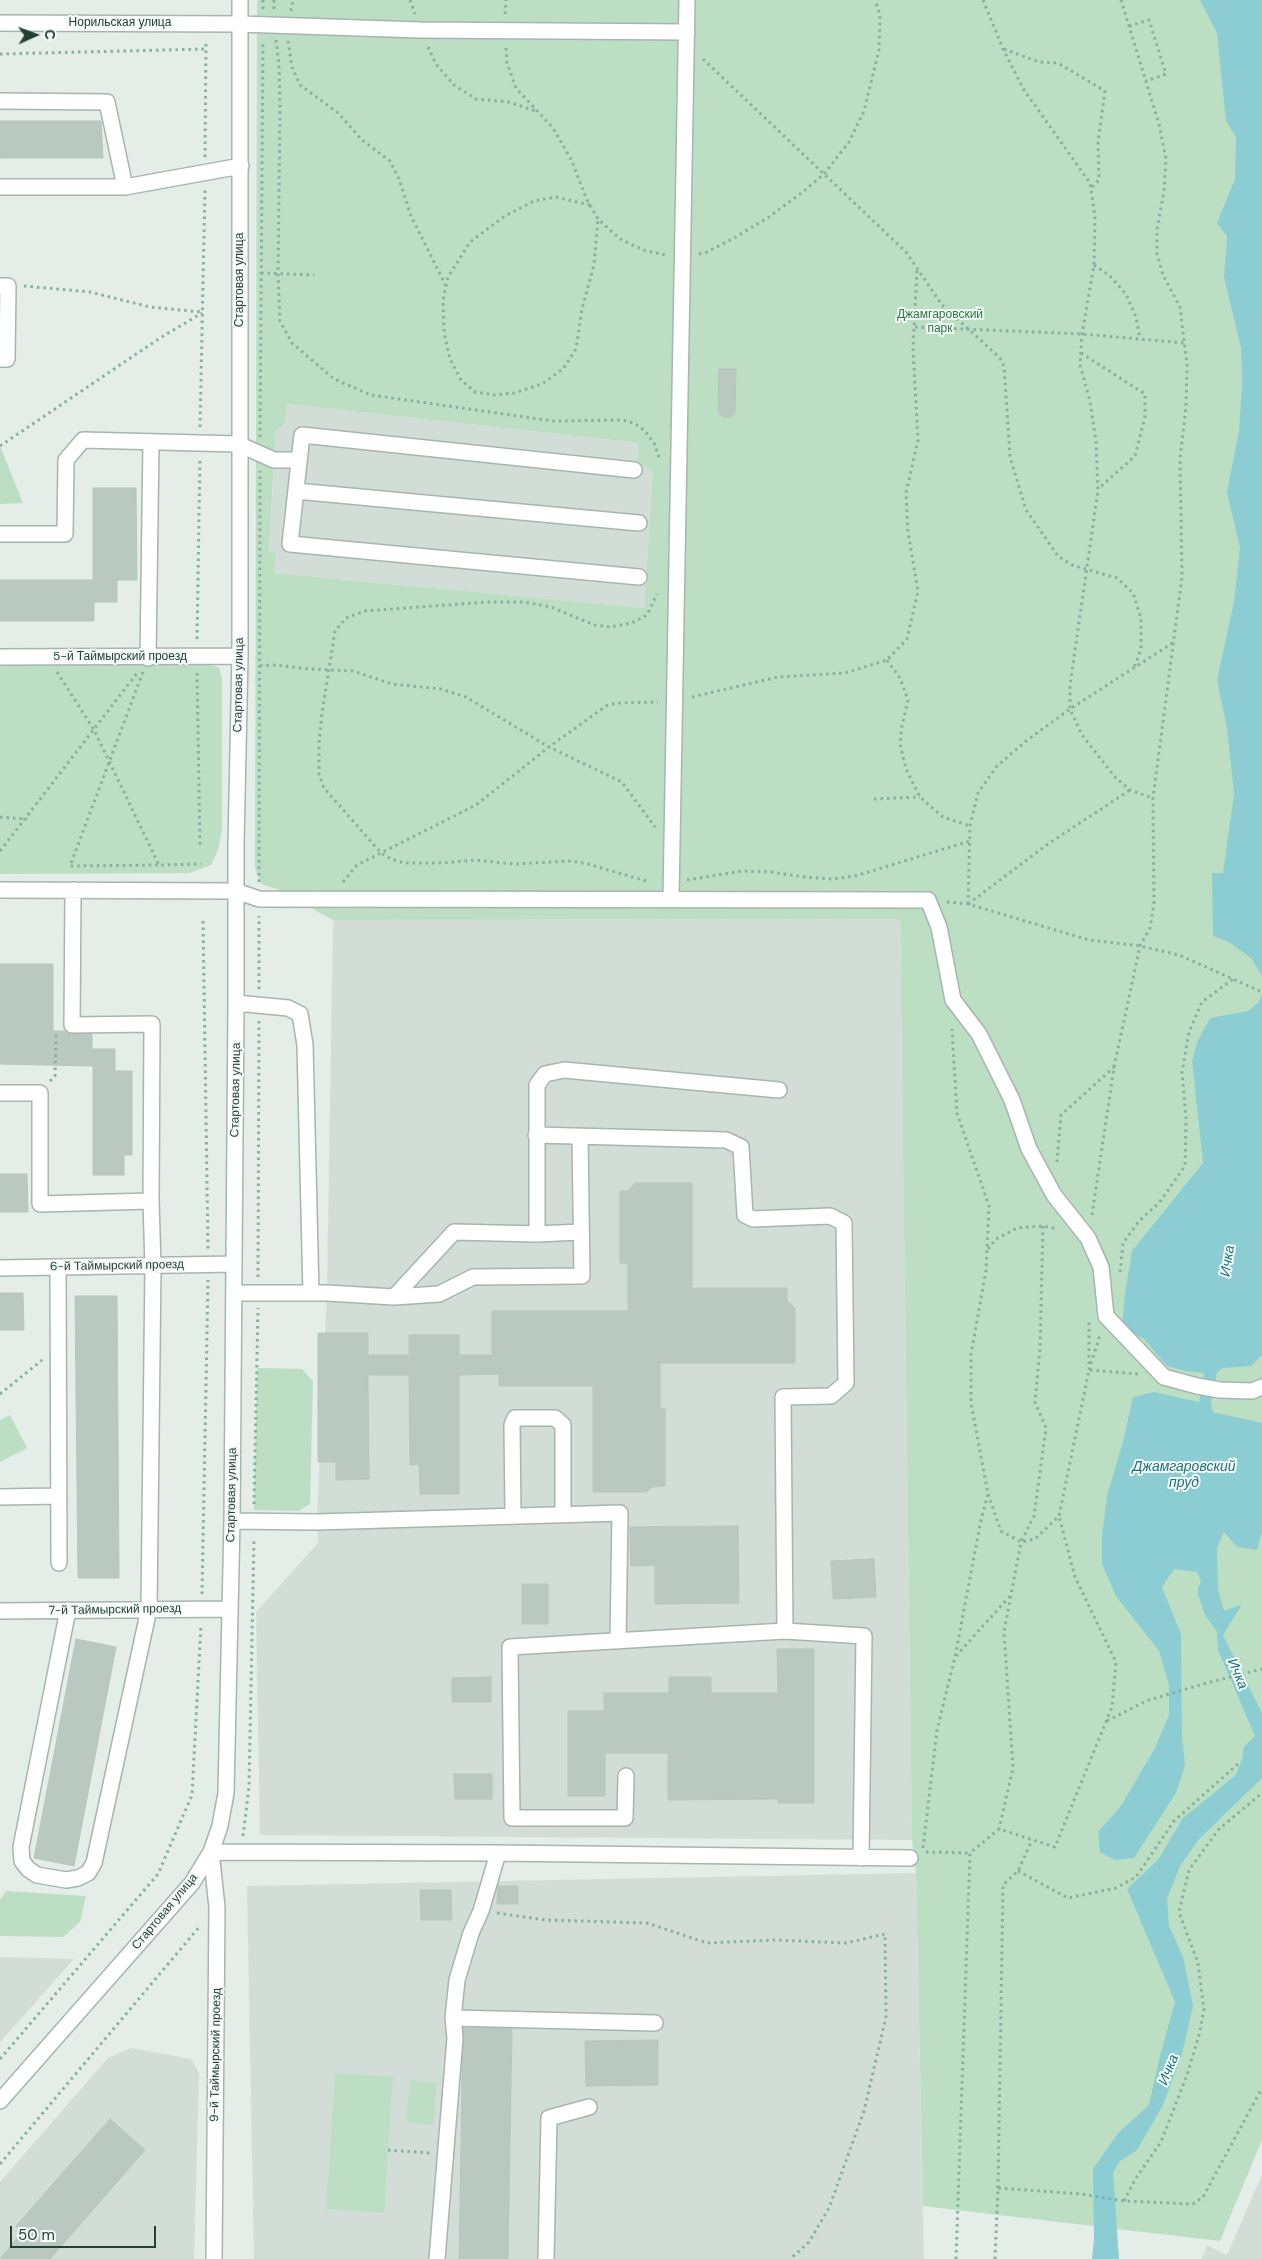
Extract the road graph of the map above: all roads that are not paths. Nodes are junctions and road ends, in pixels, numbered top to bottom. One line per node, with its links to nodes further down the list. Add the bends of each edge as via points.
1 (240, 0): 4 (street, Стартовая улица)
2 (687, 0): 5 (street)
3 (0, 23): 4 (street, Норильская улица)
4 (240, 24): 5 (street, Норильская улица, via 420,30); 7 (street, Стартовая улица)
5 (686, 32): 26 (street)
6 (0, 101): 9 (street, via 107,102)
7 (240, 166): 9 (street); 13 (street, Стартовая улица)
8 (0, 186): 9 (street)
9 (125, 187)
10 (4, 286): 11 (street, via 7,359)
11 (0, 359)
12 (151, 442): 13 (street); 18 (street, via 83,440 66,460 65,534); 22 (street)
13 (238, 444): 14 (street, via 274,460); 20 (street, Стартовая улица)
14 (299, 460): 15 (street, via 302,435); 16 (street)
15 (634, 470)
16 (296, 491): 17 (street); 19 (street, via 290,544)
17 (639, 523)
18 (0, 534)
19 (639, 578)
20 (240, 656): 22 (street, 5-й Таймырский проезд); 25 (street, Стартовая улица)
21 (0, 657): 22 (street, 5-й Таймырский проезд)
22 (148, 658)
23 (0, 890): 24 (street)
24 (73, 890): 25 (street); 32 (street, via 72,1025 152,1024)
25 (236, 891): 26 (street, via 259,899); 27 (street, Стартовая улица)
26 (671, 898): 42 (street, via 928,900 939,927 953,1000 979,1034 1012,1100 1029,1149 1054,1195 1088,1238 1101,1267 1106,1316 1164,1377 1220,1390 1252,1391)
27 (236, 1003): 35 (street, Стартовая улица); 40 (street, via 288,1008 300,1014 305,1045)
28 (779, 1090): 30 (street, via 564,1070 545,1074 537,1085)
29 (0, 1093): 32 (street, via 40,1093 40,1204)
30 (536, 1135): 31 (street); 34 (street)
31 (580, 1137): 33 (street); 53 (street, via 726,1140 741,1147 745,1215 752,1219 830,1216 844,1223 846,1382 831,1396 783,1397)
32 (151, 1201): 36 (street)
33 (580, 1232): 34 (street); 41 (street, via 582,1276 473,1277 439,1294)
34 (536, 1234): 41 (street, via 454,1232)
35 (234, 1264): 36 (street, 6-й Таймырский проезд); 39 (street, Стартовая улица)
36 (153, 1266): 37 (street, 6-й Таймырский проезд); 49 (street)
37 (58, 1267): 38 (street, 6-й Таймырский проезд); 43 (street)
38 (0, 1268)
39 (234, 1293): 40 (street); 47 (street, Стартовая улица)
40 (311, 1293): 41 (street)
41 (394, 1296)
42 (1262, 1387)
43 (59, 1496): 44 (street); 48 (street)
44 (0, 1497)
45 (563, 1515): 46 (street); 46 (street, via 563,1425 555,1418 515,1418 512,1425); 54 (street, via 620,1513)
46 (513, 1516): 47 (street, via 317,1522)
47 (232, 1521): 50 (street, Стартовая улица)
48 (59, 1563)
49 (149, 1609): 50 (street, 7-й Таймырский проезд); 51 (street, 7-й Таймырский проезд); 51 (street, via 94,1863 88,1873 66,1880 37,1875 28,1869 22,1861 21,1847)
50 (230, 1609): 56 (street, Стартовая улица, via 226,1793)
51 (68, 1610): 52 (street, 7-й Таймырский проезд)
52 (0, 1611)
53 (785, 1631): 54 (street); 58 (street, via 864,1636)
54 (618, 1641): 55 (street, via 510,1647 512,1818 625,1818)
55 (626, 1776)
56 (211, 1852): 57 (street); 62 (street, Стартовая улица, via 192,1883); 64 (street, 9-й Таймырский проезд, via 217,1907)
57 (498, 1853): 58 (street); 60 (street, via 457,1980)
58 (860, 1858): 59 (street)
59 (910, 1858)
60 (453, 2018): 61 (street); 65 (street, via 455,2038)
61 (655, 2023)
62 (0, 2101)
63 (589, 2107): 66 (street, via 549,2118)
64 (214, 2259)
65 (437, 2259)
66 (546, 2259)

